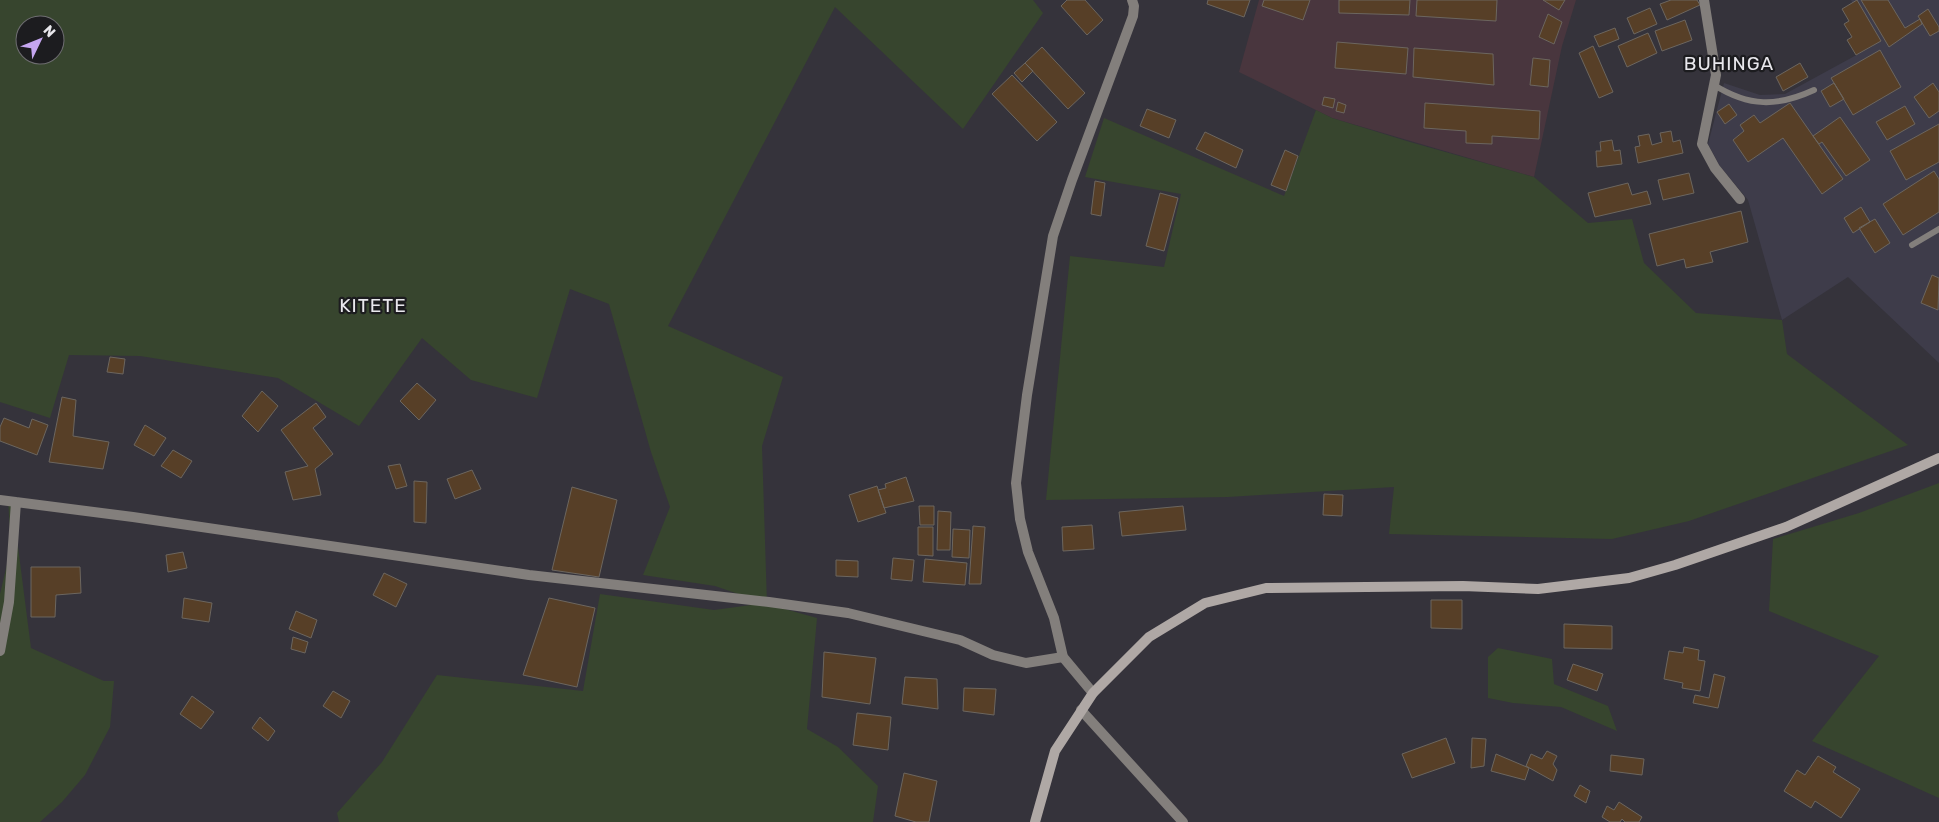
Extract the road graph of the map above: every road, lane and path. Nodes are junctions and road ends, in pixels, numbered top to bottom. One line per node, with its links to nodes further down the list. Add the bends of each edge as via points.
1 (1132, 0): 12 (street, via 1133,16 1053,236 1026,395 1016,483 1028,552 1054,618)
2 (1704, 0): 3 (street, via 1716,75)
3 (1714, 85): 4 (lane, via 1734,97 1766,103 1792,100); 5 (street, via 1702,144 1715,168)
4 (1814, 90)
5 (1740, 198)
6 (1939, 228): 7 (lane)
7 (1912, 245)
8 (1939, 458): 13 (main road, via 1786,527 1629,578 1538,588 1266,588 1205,604 1149,637)
9 (0, 500): 10 (street)
10 (16, 502): 11 (street, via 11,584); 12 (street, via 529,575 848,613 960,640 993,655 1026,663)
11 (0, 651)
12 (1062, 657): 13 (street)
13 (1093, 693): 14 (main road)
14 (1081, 710): 15 (main road, via 1055,751); 16 (street)
15 (1035, 822)
16 (1183, 822)

